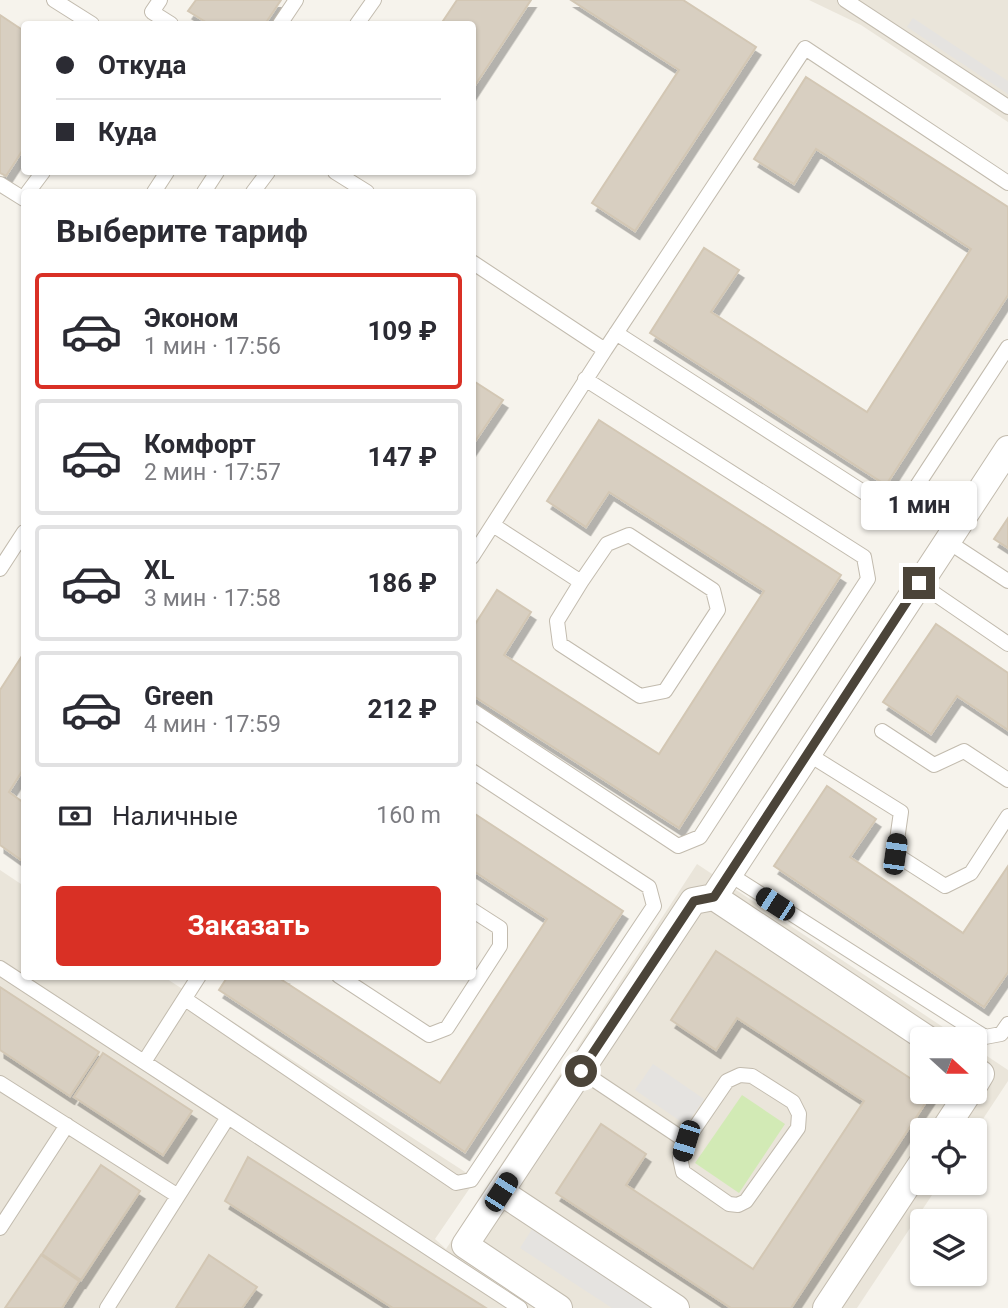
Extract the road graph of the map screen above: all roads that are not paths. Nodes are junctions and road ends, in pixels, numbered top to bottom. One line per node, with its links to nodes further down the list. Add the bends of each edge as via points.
1 (54, 0): 7 (lane)
2 (160, 0): 8 (lane, via 152,12)
3 (296, 0): 9 (lane)
4 (374, 0): 10 (lane)
5 (845, 0): 6 (lane)
6 (863, 5): 11 (lane)
7 (87, 21)
8 (166, 21)
9 (282, 21)
10 (359, 21)
11 (1008, 107)
12 (340, 175): 15 (lane)
13 (1008, 183): 18 (lane, via 805,48)
14 (0, 184): 16 (lane)
15 (362, 189)
16 (21, 197)
17 (476, 265): 20 (lane)
18 (616, 333): 19 (lane, via 885,506 907,501); 20 (lane)
19 (1008, 347)
20 (605, 349): 21 (lane)
21 (585, 379): 23 (lane); 32 (lane, via 864,557 868,579 700,837 678,846)
22 (1008, 449): 25 (street)
23 (493, 525): 26 (lane); 29 (lane)
24 (21, 537): 27 (lane)
25 (947, 541): 28 (lane); 30 (street)
26 (476, 551)
27 (0, 569)
28 (1008, 581)
29 (581, 582): 29 (lane, via 557,621 560,644 640,696 665,691 718,610 713,590 629,535 607,544)
30 (919, 583): 31 (lane); 34 (street)
31 (1008, 644)
32 (476, 712)
33 (882, 731): 36 (lane, via 933,765 964,751)
34 (808, 754): 37 (lane, via 901,812 895,854 945,886 971,873); 38 (street)
35 (476, 774): 44 (lane, via 649,887 654,906 471,1180 456,1183)
36 (1008, 780)
37 (1008, 816)
38 (729, 874): 39 (street); 45 (lane, via 985,1037 1002,1034)
39 (714, 897): 46 (street); 48 (street, via 694,901)
40 (476, 913): 43 (lane, via 500,928 500,946 447,1028 429,1035)
41 (0, 968): 47 (lane)
42 (197, 980): 44 (lane)
43 (345, 980)
44 (185, 999): 47 (lane)
45 (1008, 1024)
46 (910, 1027)
47 (144, 1062): 50 (lane)
48 (581, 1071): 52 (lane); 54 (street)
49 (0, 1083): 51 (lane)
50 (228, 1117): 55 (lane); 58 (lane)
51 (67, 1125): 55 (lane); 56 (lane)
52 (686, 1141): 52 (lane, via 680,1158 683,1172 729,1204 738,1205 746,1201 798,1128 799,1114 793,1102 752,1076 740,1075 727,1081)
53 (910, 1181): 61 (street)
54 (501, 1192): 59 (street, via 465,1245); 60 (street)
55 (178, 1196): 57 (lane)
56 (0, 1228)
57 (107, 1308)
58 (520, 1308)
59 (559, 1308)
60 (676, 1308)
61 (826, 1308)

